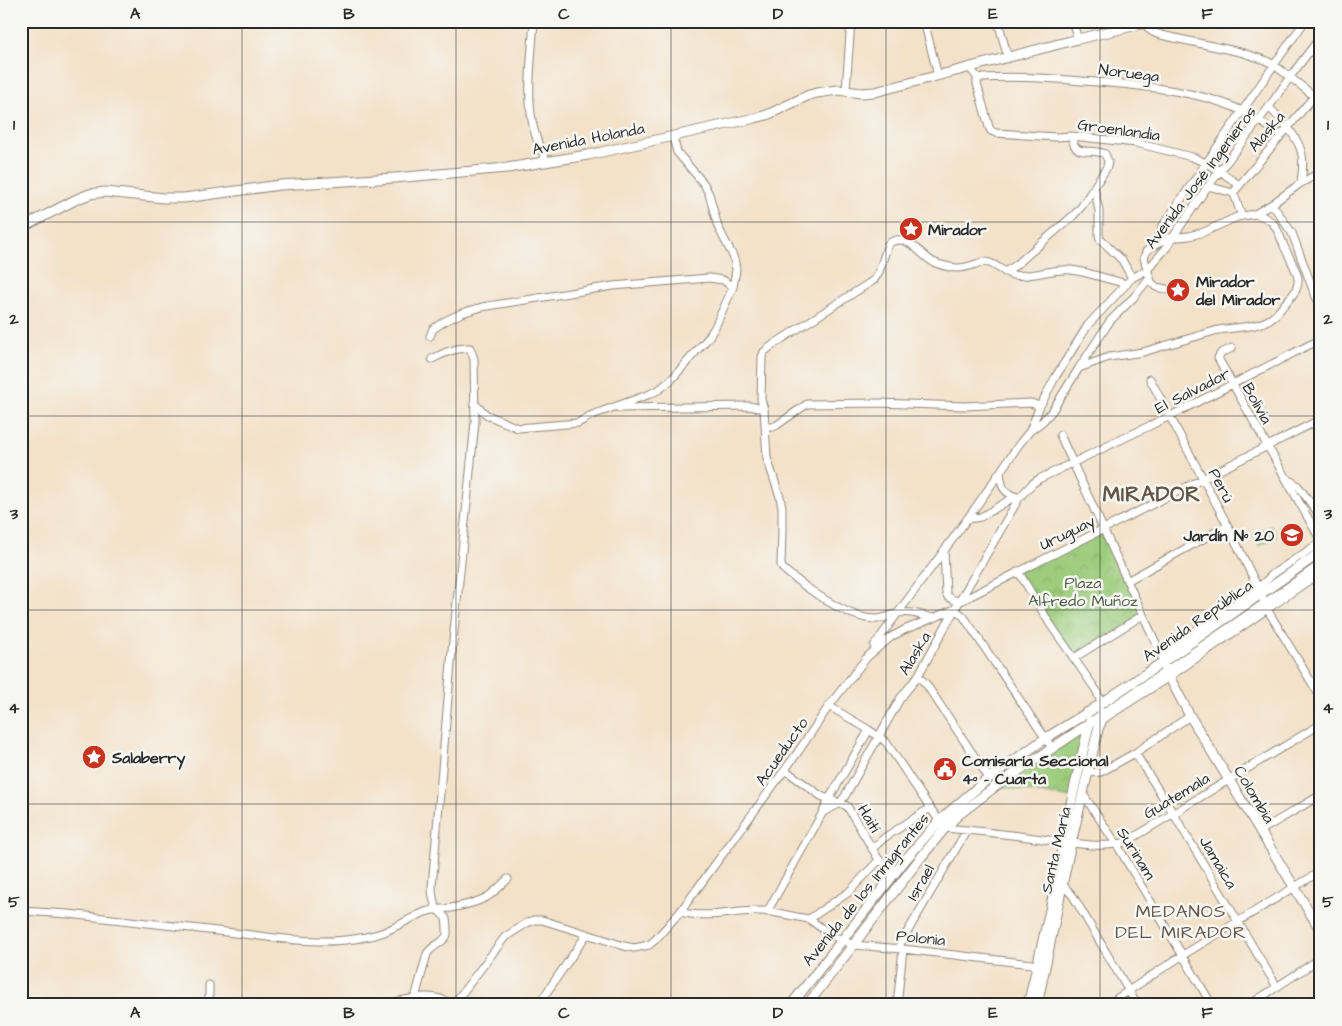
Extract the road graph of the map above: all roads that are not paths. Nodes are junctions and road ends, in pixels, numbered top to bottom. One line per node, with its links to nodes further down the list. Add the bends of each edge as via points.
1 (534, 21): 25 (street, via 530,111 534,135)
2 (851, 21): 16 (street)
3 (924, 21): 13 (street)
4 (998, 21): 10 (street)
5 (1072, 21): 9 (street)
6 (1306, 21): 11 (street)
7 (1148, 22): 9 (street, Avenida Holanda); 11 (street, via 1150,30 1161,35 1252,55)
8 (1321, 36): 15 (street, Avenida José Ingenieros)
9 (1078, 40): 10 (street, Avenida Holanda)
10 (1008, 58): 12 (street, Avenida Holanda)
11 (1274, 65): 15 (street); 19 (street)
12 (970, 68): 13 (street, Avenida Holanda); 14 (street)
13 (938, 76): 16 (street, Avenida Holanda, via 869,92)
14 (977, 77): 19 (street, Noruega, via 1008,76 1138,86 1196,96); 23 (street, Groenlandia, via 988,127 992,131)
15 (1290, 77): 17 (street, via 1306,88); 18 (street, Avenida José Ingenieros)
16 (846, 90): 24 (street, Avenida Holanda, via 809,95 767,115)
17 (1318, 91): 21 (street, Alaska)
18 (1270, 107): 20 (street, Avenida José Ingenieros); 21 (street)
19 (1242, 111): 20 (street, Noruega); 26 (street)
20 (1259, 120): 22 (street, Noruega); 27 (street, Avenida José Ingenieros)
21 (1287, 127): 22 (street, Alaska); 29 (street, via 1302,156)
22 (1280, 135): 30 (street, Alaska)
23 (1072, 136): 26 (street, Groenlandia, via 1136,143); 32 (street, via 1075,148 1101,152 1107,157 1106,167)
24 (673, 137): 25 (street, Avenida Holanda); 46 (street, via 677,152 709,194 718,227 733,256 736,270)
25 (547, 161): 37 (street, Avenida Holanda, via 507,168 394,178 280,184 184,198 105,192 78,199)
26 (1207, 163): 27 (street, Groenlandia); 39 (street, via 1162,227)
27 (1220, 171): 30 (street, Groenlandia); 31 (street, Avenida José Ingenieros)
28 (1321, 172): 29 (street)
29 (1301, 183): 34 (street)
30 (1239, 185): 33 (street, Alaska)
31 (1208, 186): 33 (street); 38 (street, Avenida José Ingenieros)
32 (1094, 187): 42 (street, via 1074,215); 44 (street, via 1100,239 1122,260)
33 (1233, 193): 36 (street)
34 (1272, 204): 35 (street); 47 (street, via 1292,234)
35 (1255, 214): 36 (street); 54 (street, via 1274,223 1298,277 1295,292 1274,316 1262,322 1218,330 1143,352 1109,357)
36 (1243, 216): 38 (street, via 1204,232)
37 (21, 228)
38 (1173, 237): 39 (street); 40 (street, Avenida José Ingenieros)
39 (1158, 243): 41 (street, via 1146,252)
40 (1155, 261): 41 (street, Avenida José Ingenieros); 43 (street)
41 (1147, 270): 43 (street); 44 (street, Avenida José Ingenieros)
42 (1005, 272): 44 (street, via 1020,276 1071,270); 60 (street, via 988,262 967,268 944,265 932,261 908,242 891,242 874,280 764,352 761,400)
43 (1150, 278): 48 (street, via 1156,287); 54 (street, via 1110,321)
44 (1129, 281): 58 (street, Avenida José Ingenieros, via 1088,325)
45 (1321, 283): 47 (street)
46 (733, 286): 50 (street, via 723,280 703,279 613,286 482,307 445,321 433,329); 59 (street, via 708,338 672,378 650,394)
47 (1312, 287): 49 (street)
48 (1180, 292)
49 (1321, 308)
50 (430, 336)
51 (1321, 339): 56 (street, El Salvador)
52 (1232, 348): 56 (street, Bolivia, via 1218,358)
53 (432, 359): 57 (street, via 450,351 470,348 474,359)
54 (1079, 368): 64 (street, via 1052,411)
55 (1150, 379): 61 (street, Perú)
56 (1232, 385): 61 (street, El Salvador); 66 (street, Bolivia)
57 (475, 404): 59 (street, via 487,415 518,428 574,424); 131 (street, via 432,887)
58 (1039, 406): 63 (street, via 1031,403 964,406 807,404 777,425); 64 (street, Avenida José Ingenieros)
59 (612, 408): 60 (street, via 749,406)
60 (764, 409): 63 (street)
61 (1170, 416): 67 (street, El Salvador); 70 (street, Perú)
62 (1321, 419): 66 (street, Uruguay)
63 (765, 427): 86 (street, via 768,463 782,507 780,565 848,612 877,619)
64 (1030, 431): 68 (street, Avenida José Ingenieros)
65 (1060, 435): 67 (street)
66 (1266, 446): 69 (street, Bolivia); 70 (street, Uruguay)
67 (1074, 463): 71 (street, El Salvador, via 1039,479); 75 (street)
68 (1000, 472): 71 (street, via 1007,494); 73 (street, Avenida José Ingenieros)
69 (1284, 476): 72 (street, Bolivia, via 1298,486); 76 (street, Bolivia)
70 (1202, 478): 74 (street, Perú); 75 (street, Uruguay)
71 (1016, 497): 73 (street, via 981,517); 84 (street, Alaska)
72 (1321, 517)
73 (967, 519): 77 (street, Avenida José Ingenieros)
74 (1228, 526): 82 (street); 83 (street, Perú)
75 (1104, 530): 80 (street, Uruguay); 82 (street)
76 (1321, 542): 83 (street, via 1273,574)
77 (944, 550): 84 (street, via 946,593); 86 (street, Avenida José Ingenieros)
78 (1321, 552): 83 (street, Avenida República)
79 (1321, 564): 85 (street, Avenida República)
80 (1018, 571): 84 (street, Uruguay); 90 (street)
81 (1321, 572): 85 (street)
82 (1127, 581): 87 (street)
83 (1259, 591): 85 (street, Perú); 91 (street, Avenida República)
84 (957, 606): 88 (street, Acueducto); 93 (street, Alaska); 105 (street)
85 (1265, 607): 92 (street, Avenida República); 94 (street, Perú)
86 (897, 614): 88 (street); 89 (street, Avenida José Ingenieros)
87 (1143, 615): 90 (street); 91 (street)
88 (932, 618): 89 (street, Acueducto, via 891,637)
89 (867, 657): 96 (street, Acueducto)
90 (1074, 658): 95 (street)
91 (1162, 658): 92 (street, Colombia); 95 (street, Avenida República)
92 (1168, 674): 98 (street, Avenida República); 99 (street, Colombia); 103 (street, via 1103,720)
93 (918, 676): 104 (street, Alaska, via 900,699); 110 (street)
94 (1321, 698)
95 (1101, 702): 97 (street, Avenida República); 98 (street, Santa María)
96 (829, 706): 102 (street); 108 (street, Acueducto)
97 (1090, 711): 100 (street, Santa María); 105 (street, Avenida de los Inmigrantes)
98 (1102, 714): 100 (street, Avenida de los Inmigrantes); 103 (street, Santa María)
99 (1190, 716): 107 (street); 111 (street, Colombia)
100 (1090, 723): 106 (street, Avenida de los Inmigrantes); 122 (street, Santa María, via 1072,798)
101 (1321, 724): 111 (street, Guatemala)
102 (869, 730): 104 (street); 114 (street)
103 (1098, 732): 109 (street, Santa María)
104 (879, 737): 115 (street, Alaska); 116 (street, via 891,747)
105 (1046, 738): 106 (street); 110 (street, Avenida de los Inmigrantes)
106 (1052, 748): 119 (street, Avenida de los Inmigrantes)
107 (1135, 752): 109 (street, via 1101,772); 118 (street, Jamaica)
108 (784, 770): 114 (street, Haití); 133 (street, Acueducto)
109 (1088, 774): 112 (street, Santa María)
110 (989, 778): 119 (street, Avenida de los Inmigrantes)
111 (1229, 779): 118 (street, Guatemala); 121 (street, Colombia)
112 (1083, 794): 122 (street, Santa María); 123 (street, Surinam)
113 (1321, 795): 121 (street)
114 (829, 799): 115 (street, Haití); 117 (street)
115 (839, 804): 117 (street, Alaska); 124 (street, Haití, via 847,806)
116 (930, 808): 119 (street); 124 (street)
117 (824, 812): 134 (street)
118 (1174, 813): 123 (street, Guatemala); 136 (street, Jamaica)
119 (942, 825): 120 (street, Guatemala); 126 (street, Avenida de los Inmigrantes); 140 (street, Avenida de los Inmigrantes)
120 (967, 830): 122 (street, Guatemala); 141 (street, Israel)
121 (1260, 831): 130 (street, Colombia)
122 (1067, 842): 123 (street, Guatemala); 129 (street, Santa María); 144 (street, Santa María)
123 (1117, 845): 142 (street, Surinam)
124 (872, 849): 125 (street, Haití)
125 (880, 860): 126 (street, Haití); 135 (street, via 849,892)
126 (896, 870): 139 (street, Avenida de los Inmigrantes)
127 (1321, 871): 130 (street)
128 (508, 879): 131 (street, via 486,898)
129 (1063, 885): 144 (street, Santa María); 147 (street, via 1073,896)
130 (1294, 887): 136 (street); 137 (street, Colombia)
131 (437, 910): 132 (street, via 383,932 325,941); 148 (street, via 447,920 447,935 430,948)
132 (21, 911)
133 (680, 912): 134 (street, via 701,915); 138 (street, Acueducto, via 649,945 634,948)
134 (767, 912): 135 (street)
135 (809, 919): 139 (street, Polonia)
136 (1238, 921): 142 (street); 146 (street, Jamaica)
137 (1321, 931)
138 (587, 934): 151 (street, via 542,920 527,922 498,944); 152 (street)
139 (842, 940): 140 (street, Polonia); 153 (street, Avenida de los Inmigrantes)
140 (853, 945): 141 (street, Polonia); 154 (street, Avenida de los Inmigrantes)
141 (901, 949): 144 (street, Polonia); 155 (street)
142 (1183, 955): 147 (street); 160 (street, Surinam)
143 (1321, 958): 146 (street)
144 (1041, 965): 156 (street, Santa María); 157 (street, Santa María)
145 (209, 985): 149 (street)
146 (1276, 987): 161 (street)
147 (1128, 992): 158 (street); 159 (street)
148 (415, 998): 150 (street); 151 (street, via 438,998)
149 (210, 1005)
150 (382, 1005)
151 (452, 1005)
152 (538, 1005)
153 (791, 1005)
154 (807, 1005)
155 (897, 1005)
156 (1028, 1005)
157 (1037, 1005)
158 (1107, 1005)
159 (1137, 1005)
160 (1212, 1005)
161 (1249, 1005)

